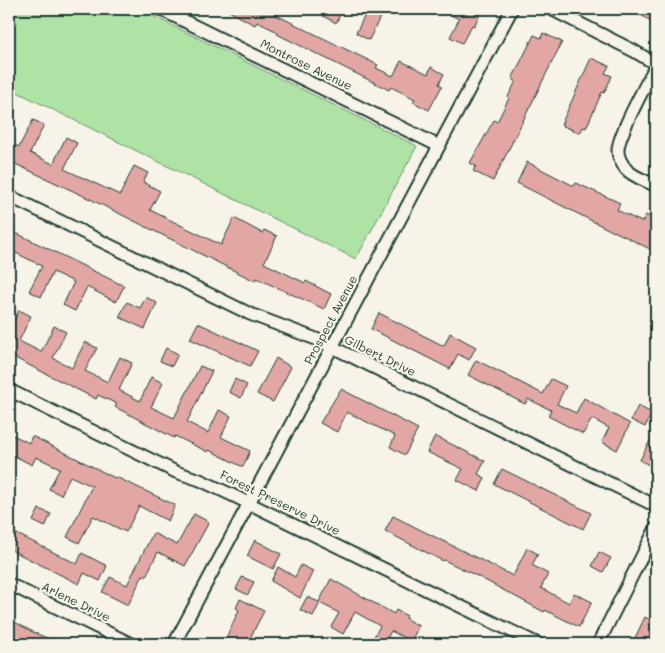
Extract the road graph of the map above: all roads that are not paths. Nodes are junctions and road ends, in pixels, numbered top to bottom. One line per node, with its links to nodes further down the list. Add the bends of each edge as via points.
1 (160, 9): 5 (street, Montrose Avenue)
2 (512, 9): 5 (street, Prospect Avenue)
3 (551, 9): 4 (street)
4 (656, 65): 6 (street, via 618,150 626,169)
5 (439, 146): 8 (street, Prospect Avenue)
6 (656, 186)
7 (9, 196): 8 (street, Gilbert Drive, via 250,314)
8 (332, 348): 10 (street, Prospect Avenue); 11 (street, Gilbert Drive)
9 (9, 390): 10 (street, Forest Preserve Drive, via 176,472)
10 (248, 503): 15 (street, Prospect Avenue); 16 (street, Forest Preserve Drive)
11 (656, 506)
12 (656, 528): 17 (street)
13 (9, 584): 14 (street, Arlene Drive)
14 (130, 644)
15 (174, 644)
16 (538, 644)
17 (598, 644)

